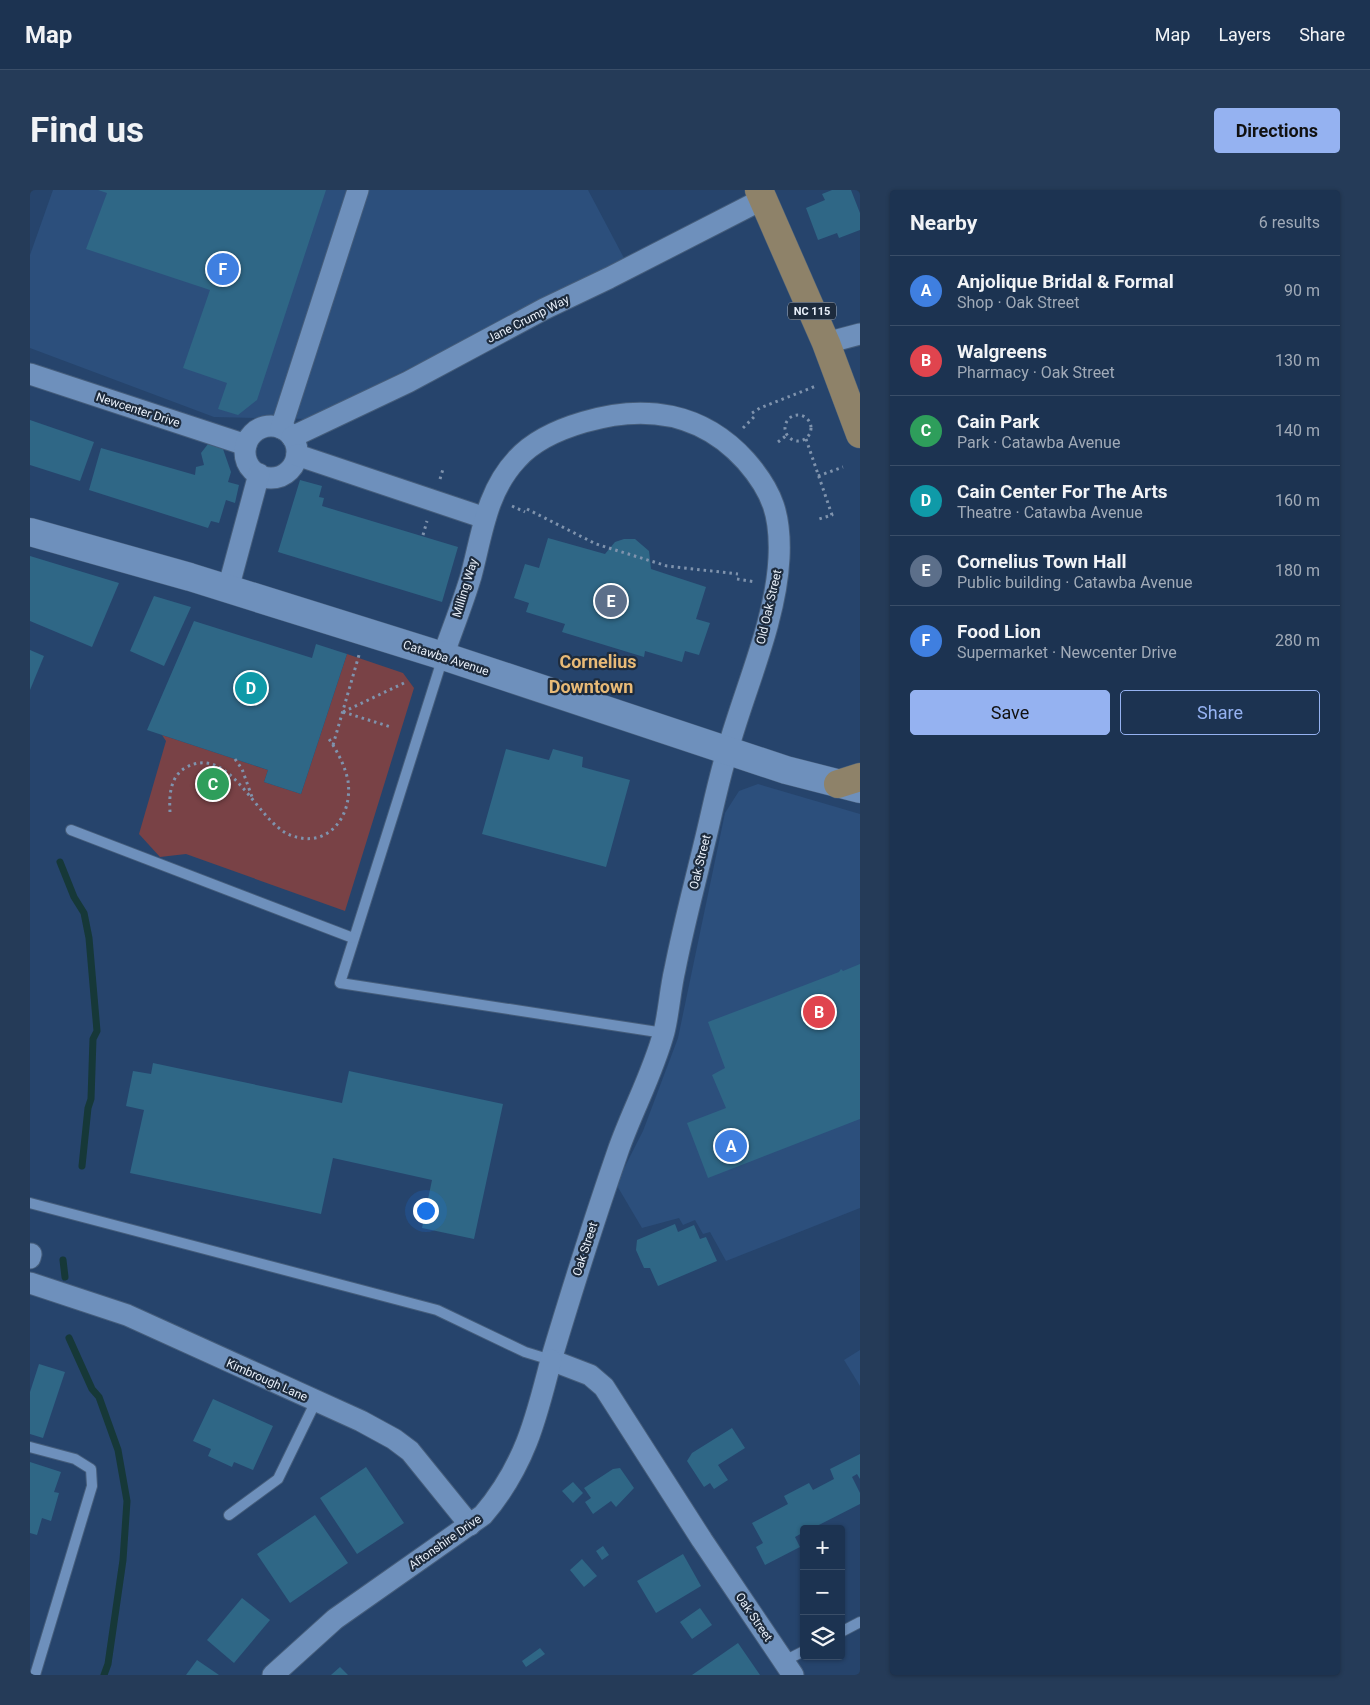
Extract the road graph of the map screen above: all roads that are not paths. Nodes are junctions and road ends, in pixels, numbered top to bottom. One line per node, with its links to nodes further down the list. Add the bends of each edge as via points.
1 (358, 190): 7 (street)
2 (761, 194): 4 (main road, NC 115); 7 (street, Jane Crump Way, via 609,278)
3 (860, 334): 4 (street)
4 (826, 344): 6 (main road, NC 115)
5 (30, 374): 8 (street, Newcenter Drive)
6 (860, 434)
7 (290, 440): 8 (street, Jane Crump Way, via 273,426 256,431); 9 (street, Jane Crump Way, via 295,463 275,477); 10 (street)
8 (246, 445): 9 (street, via 248,462)
9 (259, 474): 12 (street)
10 (485, 518): 13 (street, Milling Way, via 470,577); 14 (street, Old Oak Street, via 501,477 519,456 538,441 572,425 606,416 640,413 674,416 702,426 729,443 769,490 776,511 779,558 776,585 756,663)
11 (30, 532): 12 (main road, Catawba Avenue)
12 (228, 589): 13 (main road, Catawba Avenue)
13 (443, 656): 14 (main road, Catawba Avenue); 17 (lane, via 390,832)
14 (727, 750): 15 (main road, Catawba Avenue, via 786,770); 18 (street, Oak Street, via 674,971)
15 (853, 783)
16 (72, 830): 17 (lane)
17 (353, 938): 18 (lane, via 340,983)
18 (664, 1032): 21 (street, Oak Street, via 619,1147)
19 (30, 1203): 21 (lane, via 437,1310 525,1352)
20 (30, 1283): 22 (street, Kimbrough Lane, via 127,1315)
21 (551, 1360): 25 (street, Aftonshire Drive, via 537,1416 516,1470 502,1493); 29 (street, Oak Street, via 590,1375 604,1387)
22 (316, 1402): 24 (lane, via 278,1479); 25 (street, Kimbrough Lane, via 361,1421 410,1451)
23 (30, 1447): 30 (lane, via 75,1459 90,1469 92,1486)
24 (229, 1515)
25 (470, 1526): 31 (street, Aftonshire Drive, via 335,1619)
26 (860, 1622): 27 (lane)
27 (845, 1630)
28 (800, 1655): 29 (lane)
29 (788, 1668)
30 (34, 1675)
31 (273, 1675)

